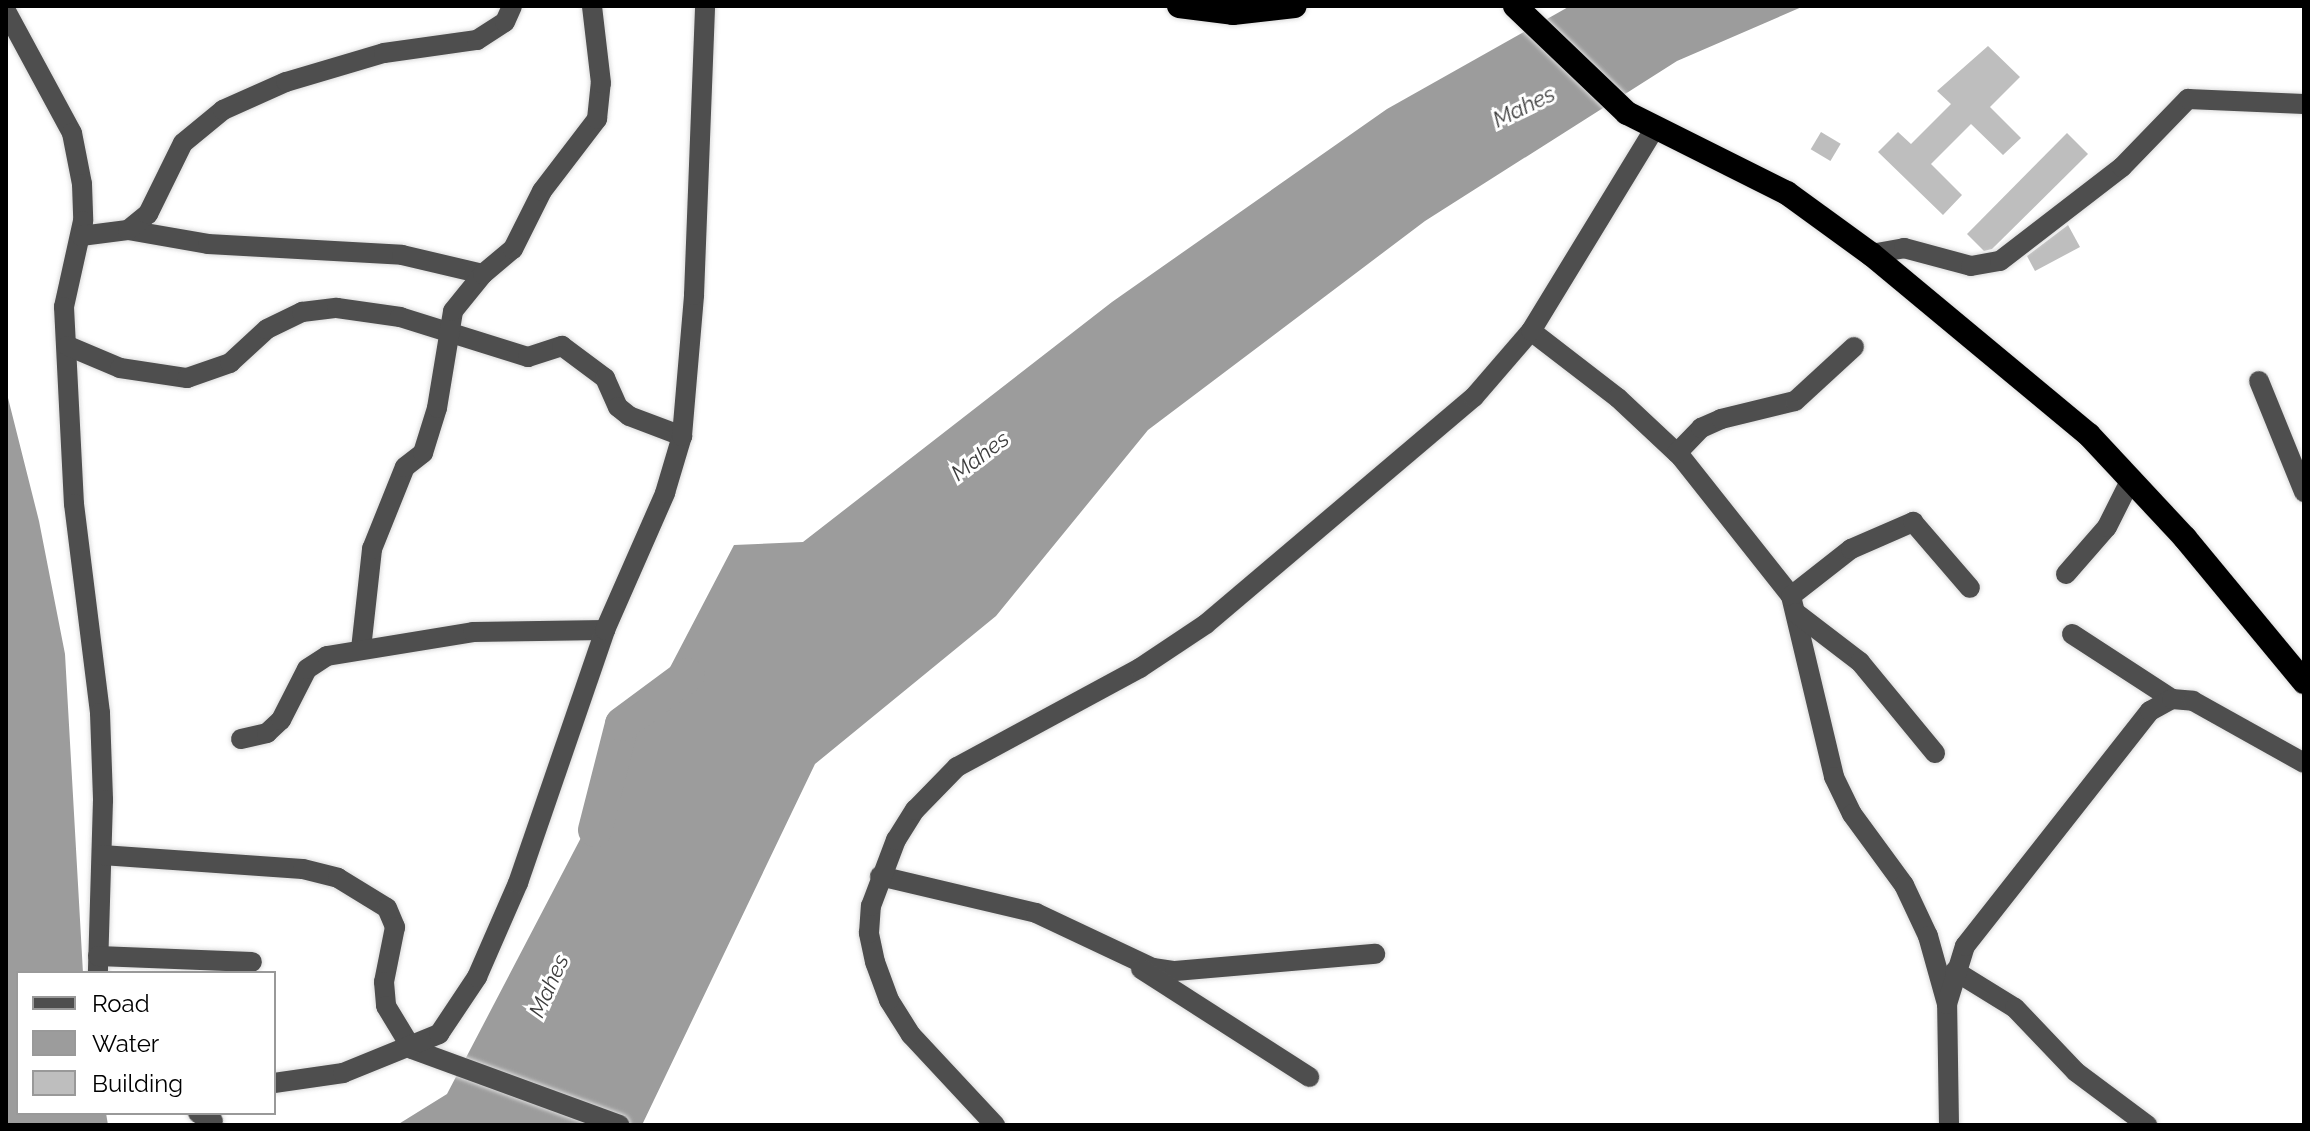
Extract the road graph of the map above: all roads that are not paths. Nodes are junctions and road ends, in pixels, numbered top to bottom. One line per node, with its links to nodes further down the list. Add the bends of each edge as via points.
1 (512, 6): 10 (street, via 505,22 477,40 384,53 286,82 223,110 183,143 148,214)
2 (592, 6): 13 (street, via 601,83 597,119 542,191 513,249)
3 (705, 6): 19 (street, via 694,295)
4 (1179, 6): 5 (highway, via 1233,13)
5 (1295, 6)
6 (1519, 9): 9 (highway, via 1627,113)
7 (6, 11): 11 (street, via 72,133 82,184)
8 (2304, 104): 12 (street, via 2188,99 2122,167 2000,261 1971,266 1904,248)
9 (1655, 128): 12 (highway, via 1787,193); 15 (street)
10 (128, 230): 11 (street); 13 (street, via 208,244 402,255)
11 (81, 236): 16 (street, via 64,307)
12 (1871, 254): 21 (highway, via 2089,435)
13 (483, 274): 14 (street, via 453,311)
14 (450, 328): 16 (street, via 337,308 302,312 267,329 230,363 187,378 120,368); 19 (street, via 528,357 562,346 605,378 618,407 629,416); 28 (street, via 437,408 423,453 405,467 372,549)
15 (1531, 331): 20 (street, via 1618,398); 35 (street, via 1474,397 1206,624 1140,668 957,767 915,810)
16 (68, 346): 34 (street, via 74,504 100,713)
17 (1854, 347): 20 (street, via 1795,401 1721,419 1701,428)
18 (2259, 381): 22 (street)
19 (682, 436): 26 (street, via 665,493)
20 (1677, 453): 25 (street, via 1766,559)
21 (2131, 479): 23 (street, via 2107,527); 29 (highway)
22 (2304, 492)
23 (2066, 574)
24 (1970, 588): 25 (street, via 1913,522 1851,549)
25 (1793, 604): 32 (street, via 1860,662); 41 (street, via 1834,777 1918,914)
26 (605, 630): 28 (street, via 473,632); 42 (street, via 518,883 477,977 439,1034)
27 (2072, 634): 30 (street)
28 (361, 649): 31 (street, via 327,656 307,669 281,720 267,733)
29 (2304, 682)
30 (2172, 699): 33 (street, via 2193,701); 40 (street, via 2160,702 2141,722 1965,946)
31 (241, 739)
32 (1935, 753)
33 (2304, 763)
34 (102, 855): 39 (street); 42 (street, via 303,869 338,878 387,908 395,927 384,982 386,1006)
35 (880, 876): 37 (street, via 1036,913); 46 (street, via 869,933 889,1000 935,1065)
36 (1375, 954): 37 (street, via 1175,971)
37 (1125, 960): 43 (street)
38 (252, 962): 39 (street)
39 (98, 965)
40 (1955, 971): 41 (street); 48 (street, via 2015,1008 2076,1072)
41 (1947, 1004): 47 (street)
42 (412, 1049): 44 (street, via 343,1073); 45 (street)
43 (1309, 1077)
44 (276, 1083)
45 (620, 1125)
46 (995, 1125)
47 (1949, 1125)
48 (2147, 1125)

